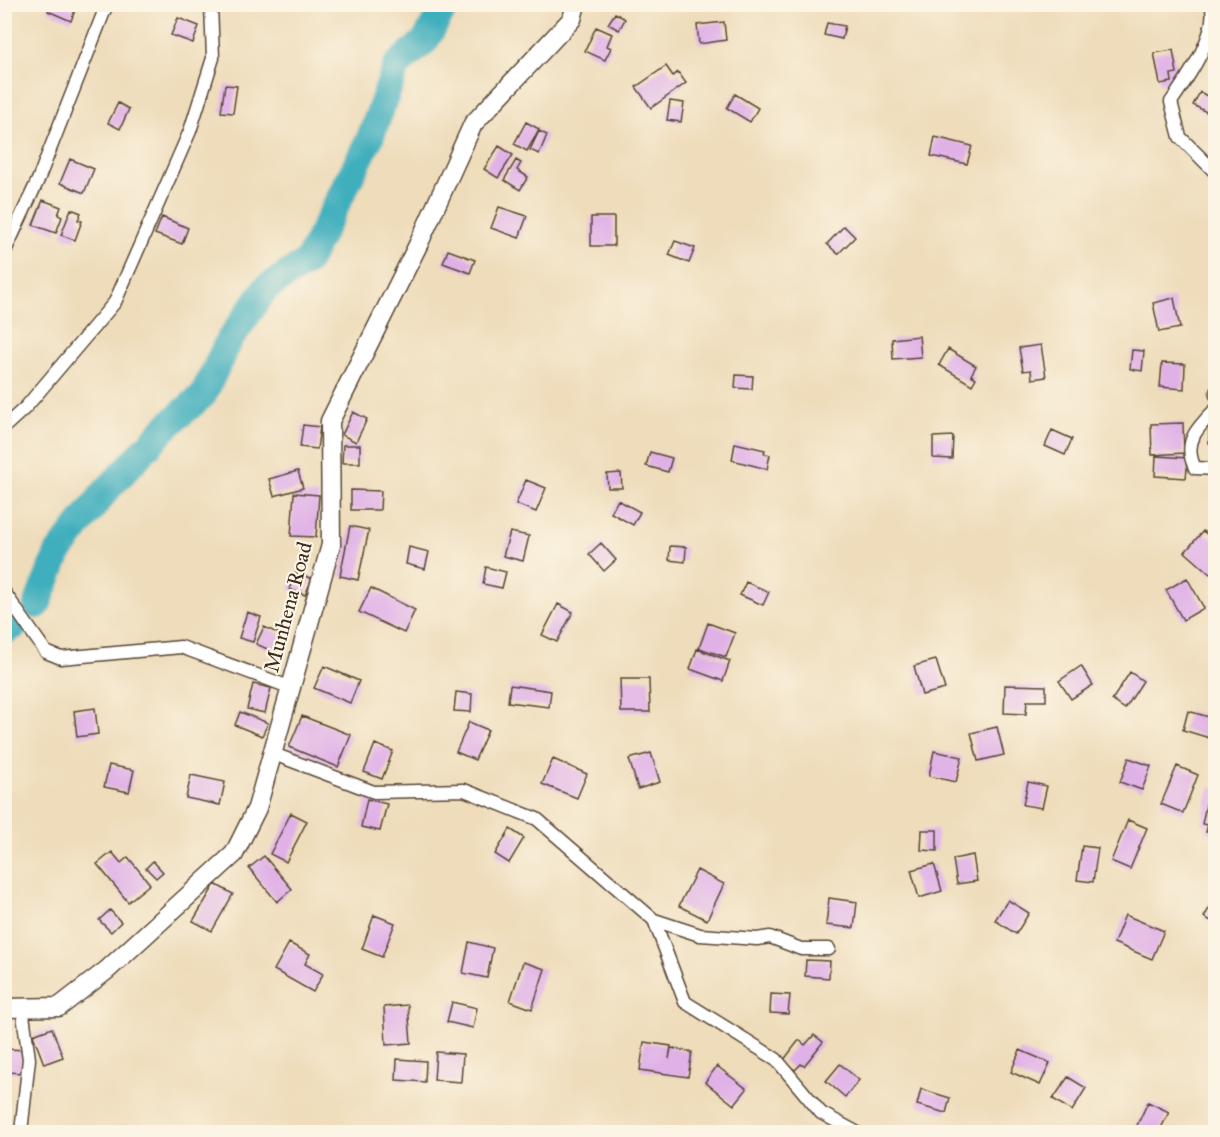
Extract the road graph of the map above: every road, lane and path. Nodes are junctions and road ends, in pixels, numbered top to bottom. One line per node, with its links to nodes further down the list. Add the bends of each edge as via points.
1 (106, 4): 6 (street, via 38,180)
2 (211, 4): 8 (street, via 213,58 190,131 115,302 26,407)
3 (576, 4): 11 (street, Munhena Road, via 572,19 473,124 330,421 331,545)
4 (1211, 4): 5 (street, via 1209,33 1194,68 1171,102 1180,137)
5 (1215, 173)
6 (4, 253)
7 (1215, 410): 9 (street, via 1196,429 1190,442 1190,458 1195,468)
8 (4, 427)
9 (1215, 469)
10 (4, 592): 11 (street, via 46,652 62,658 181,647)
11 (290, 687): 12 (street, Munhena Road)
12 (272, 753): 13 (street, via 374,792 464,790 537,819); 15 (street, Munhena Road, via 257,808 234,854 107,970 59,1007)
13 (654, 920): 14 (street, via 700,935 770,937 801,949); 17 (street, via 685,1002 776,1059 821,1113)
14 (829, 949)
15 (13, 1008): 16 (street, via 29,1059)
16 (21, 1132)
17 (856, 1132)

